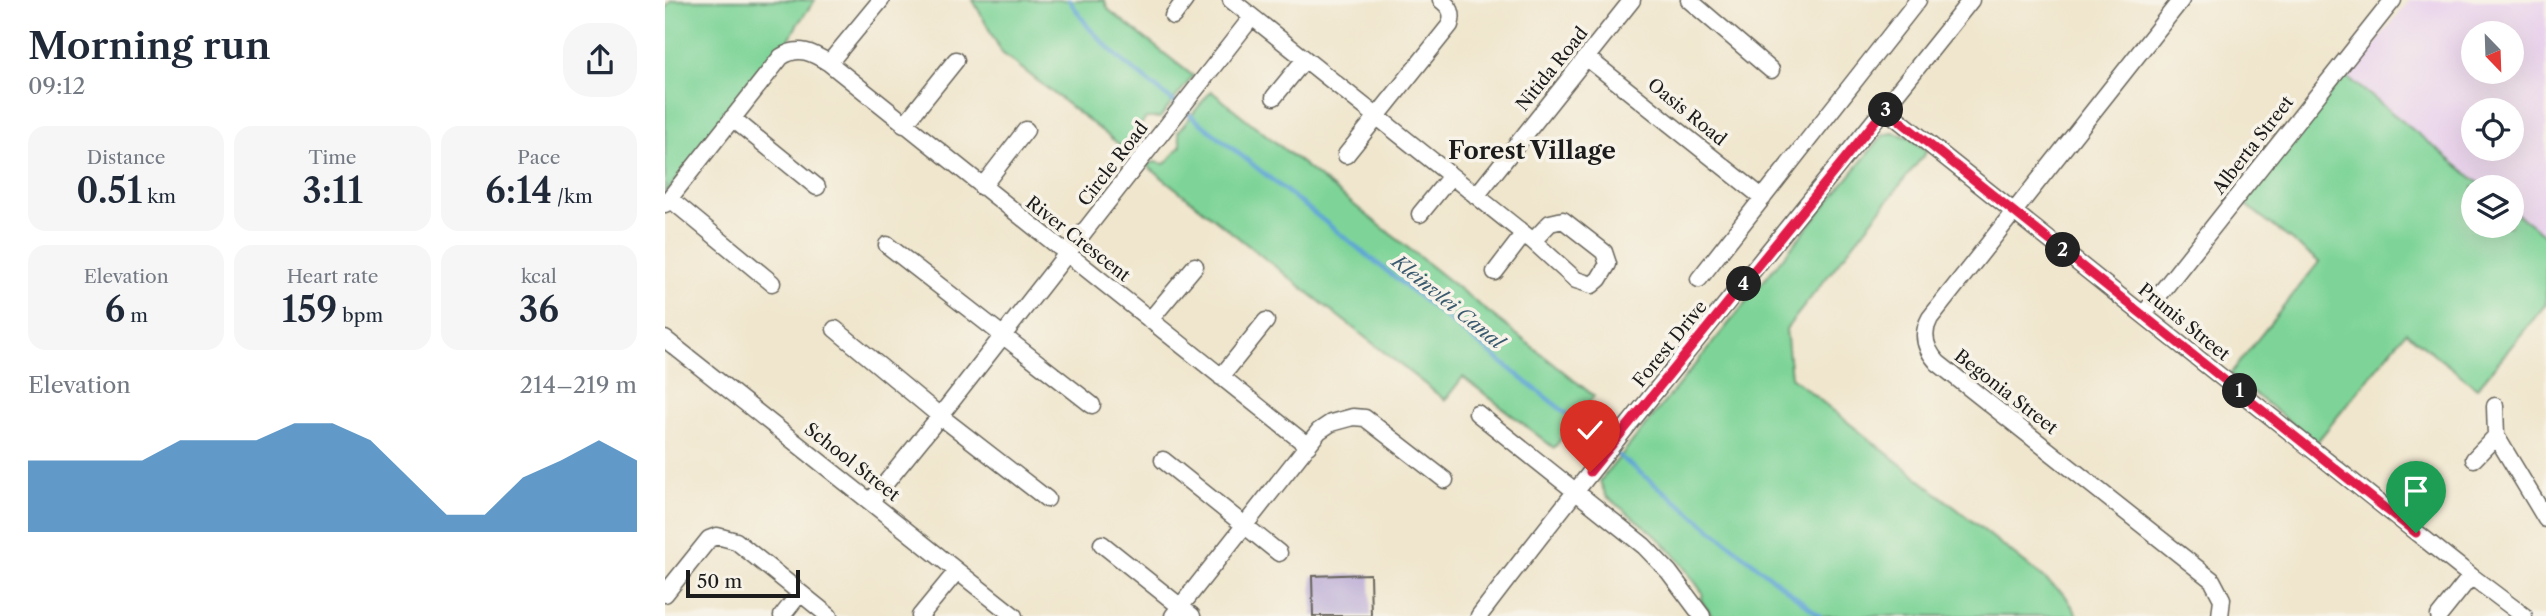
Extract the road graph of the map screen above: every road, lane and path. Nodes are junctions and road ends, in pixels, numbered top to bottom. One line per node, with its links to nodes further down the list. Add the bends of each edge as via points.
1 (881, 0): 16 (street)
2 (1185, 0): 11 (street)
3 (1231, 0): 12 (street)
4 (1441, 0): 20 (street, via 1451,10 1450,25)
5 (1632, 0): 13 (street, Nitida Road)
6 (1689, 0): 17 (street)
7 (1918, 0): 29 (street, Forest Drive)
8 (1971, 0): 19 (street, Forest Drive)
9 (2181, 0): 31 (street, Begonia Street)
10 (2393, 0): 40 (street, Alberta Street)
11 (1173, 16)
12 (1252, 17): 14 (street); 35 (street, Circle Road)
13 (1586, 57): 28 (street, Nitida Road); 29 (street, Oasis Road)
14 (1305, 59): 18 (street); 20 (street)
15 (956, 61): 22 (street)
16 (829, 63): 21 (street, River Crescent, via 805,51 786,54); 22 (street, River Crescent)
17 (1771, 70)
18 (1274, 97)
19 (1885, 109): 31 (street, Prunis Street); 56 (street, Forest Drive)
20 (1377, 117): 24 (street); 25 (street)
21 (732, 118): 26 (street); 30 (street, River Crescent)
22 (904, 125): 27 (street, River Crescent)
23 (1026, 130): 27 (street)
24 (1346, 155)
25 (1451, 176): 28 (street); 32 (street)
26 (817, 187)
27 (982, 187): 35 (street, River Crescent)
28 (1476, 196): 33 (street)
29 (1763, 198): 38 (street, Forest Drive)
30 (667, 201): 39 (street, River Crescent)
31 (2014, 211): 40 (street, Prunis Street); 74 (street, Begonia Street, via 1930,317 1925,335 1928,350 1938,363 2212,580 2222,599)
32 (1420, 214)
33 (1529, 238): 33 (street, via 1563,219 1604,252 1608,264 1596,283 1585,284); 37 (street)
34 (887, 245): 44 (street)
35 (1067, 254): 41 (street, River Crescent); 44 (street, Circle Road)
36 (1195, 266): 41 (street)
37 (1495, 272)
38 (1699, 279)
39 (772, 283)
40 (2144, 314): 64 (street, Prunis Street)
41 (1150, 320): 46 (street, River Crescent)
42 (1266, 321): 46 (street)
43 (835, 329): 50 (street)
44 (1003, 334): 47 (street); 50 (street, Circle Road)
45 (665, 339): 58 (street, School Street)
46 (1221, 377): 52 (street, River Crescent)
47 (1092, 405)
48 (2495, 406): 51 (street)
49 (1478, 413): 56 (street)
50 (940, 416): 57 (street); 58 (street, Circle Road)
51 (2496, 436): 53 (street); 59 (street)
52 (1308, 446): 55 (street, via 1331,423 1361,417); 60 (street)
53 (2474, 459)
54 (1163, 460): 60 (street)
55 (1445, 480)
56 (1575, 489): 72 (street, Forest Drive); 73 (street, via 1657,559)
57 (1047, 499)
58 (871, 501): 63 (street, School Street)
59 (2546, 519)
60 (1245, 525): 62 (street); 67 (street)
61 (1102, 544): 67 (street)
62 (1279, 554)
63 (957, 570): 70 (street); 71 (street, School Street)
64 (2471, 576): 75 (street); 76 (street, Prunis Street)
65 (800, 593): 66 (street, via 736,541 717,536); 68 (street); 69 (street)
66 (665, 594)
67 (1182, 613)
68 (782, 616)
69 (829, 616)
70 (920, 616)
71 (1014, 616)
72 (1479, 616)
73 (1702, 616)
74 (2220, 616)
75 (2439, 616)
76 (2525, 616)

